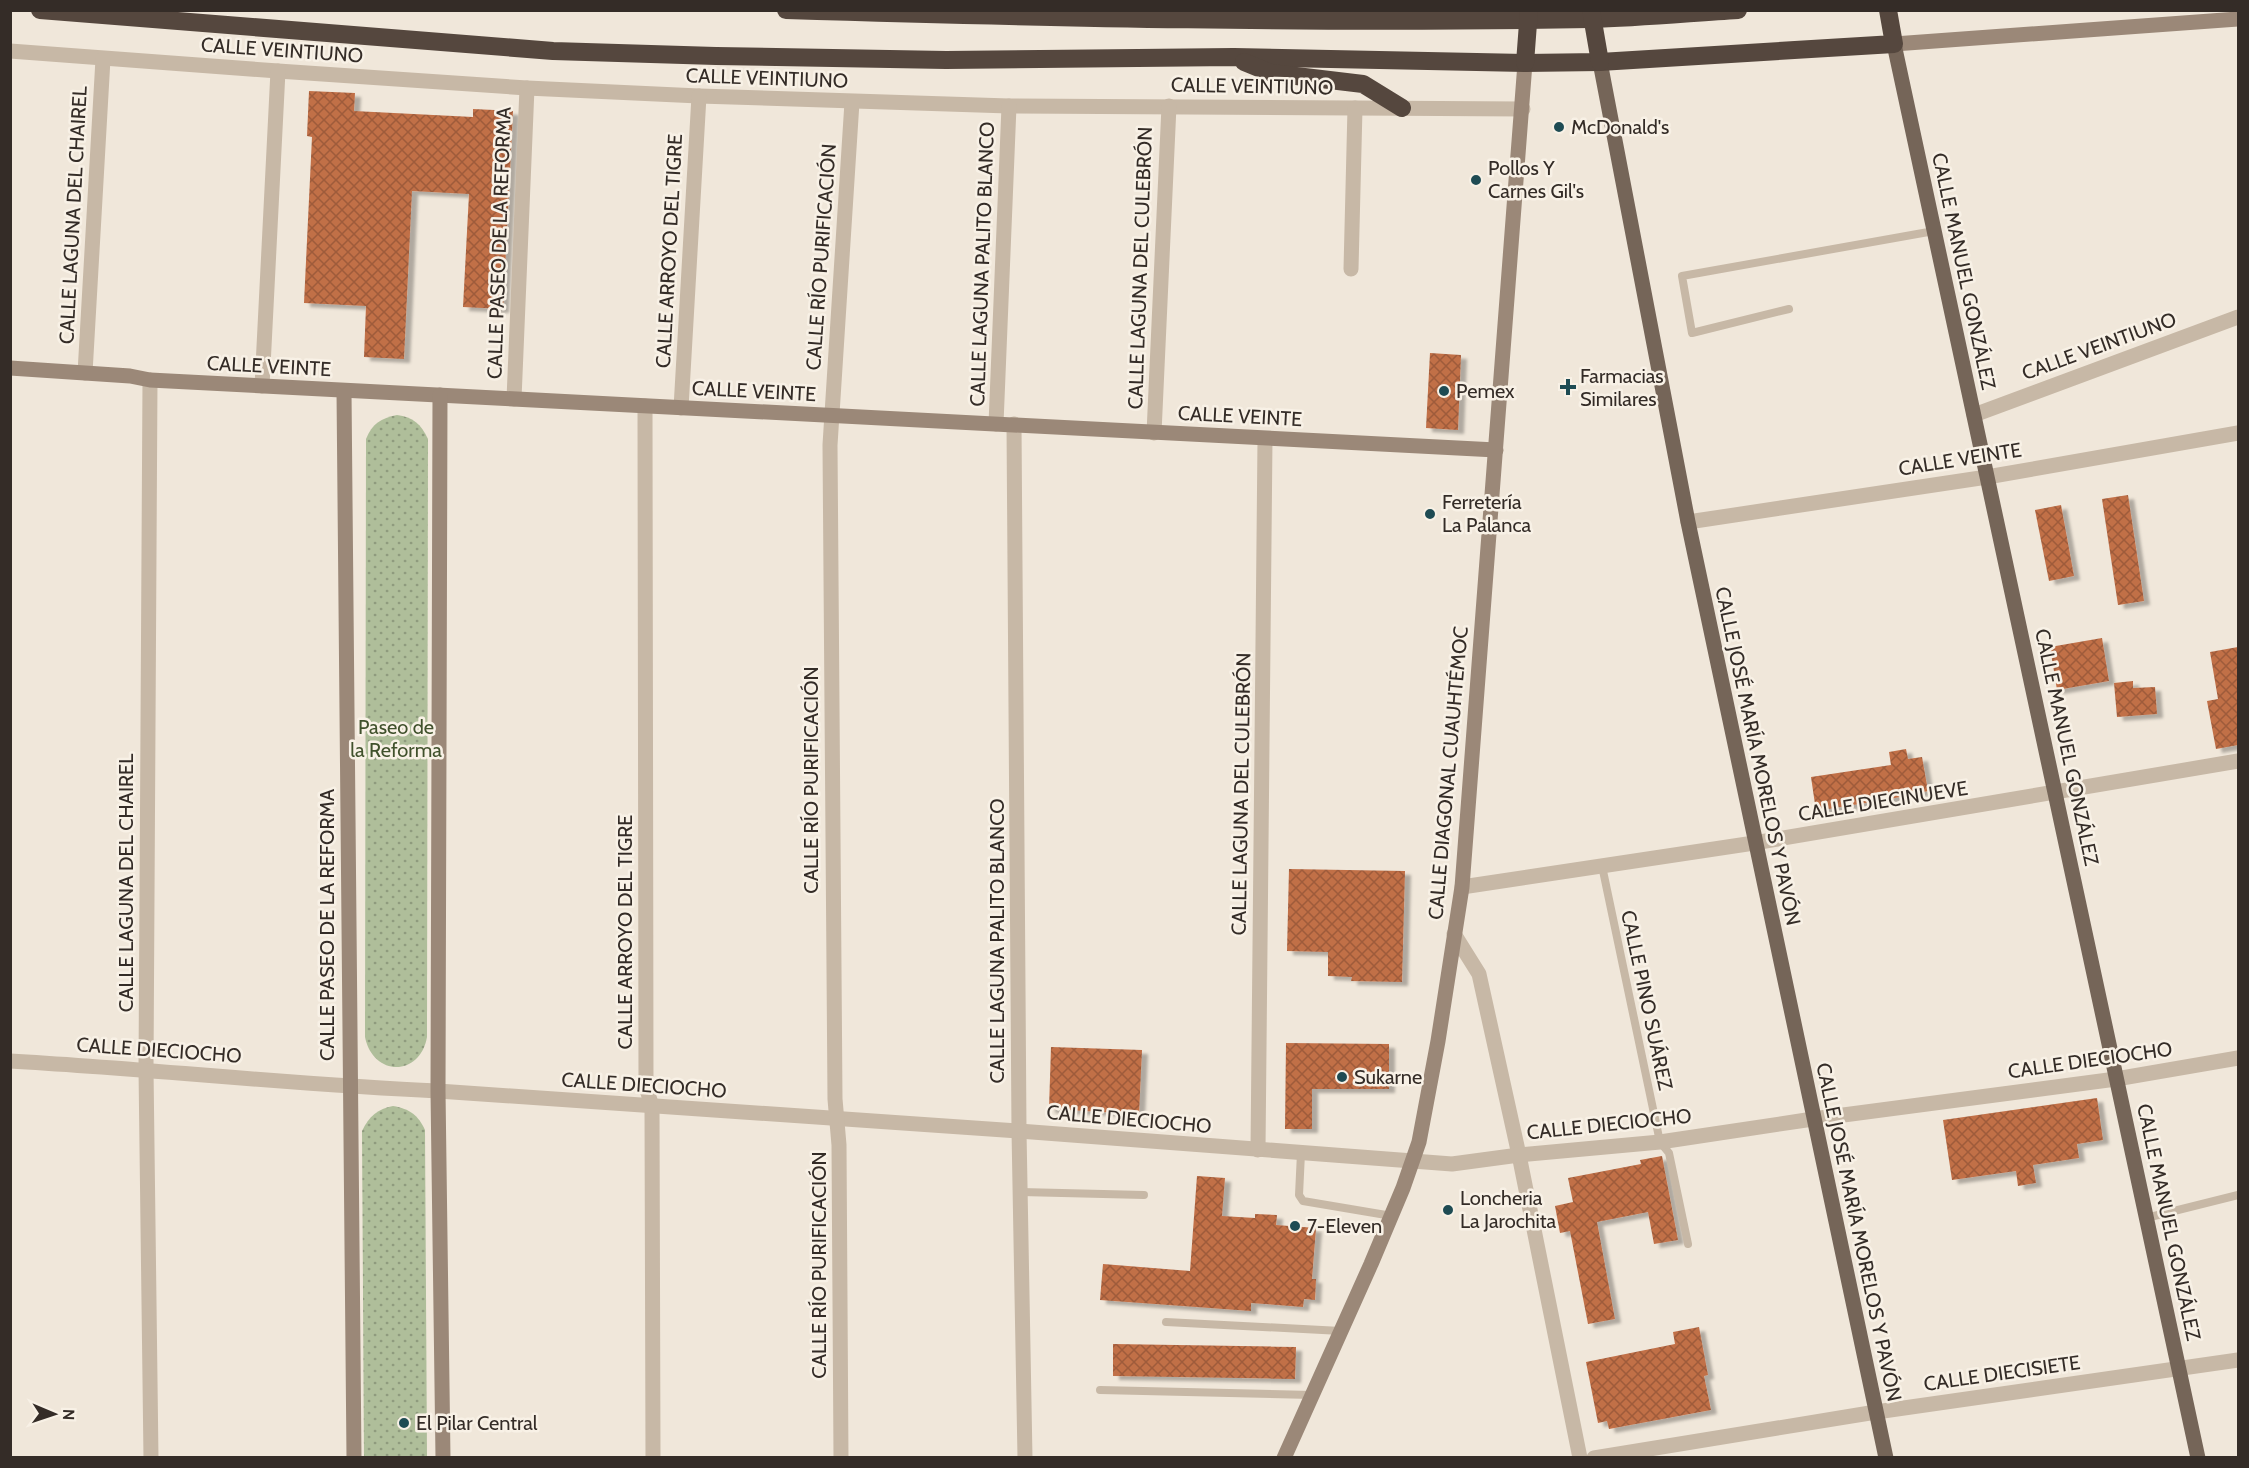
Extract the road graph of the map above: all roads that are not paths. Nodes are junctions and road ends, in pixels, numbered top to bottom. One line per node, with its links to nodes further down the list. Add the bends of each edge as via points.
1 (40, 10): 12 (highway, via 553,51 946,60)
2 (786, 10): 9 (highway)
3 (1431, 10): 9 (highway)
4 (1738, 10): 7 (highway)
5 (1888, 10): 10 (highway)
6 (1528, 15): 7 (highway); 9 (highway); 15 (highway)
7 (1592, 15): 14 (highway)
8 (2238, 19): 10 (street)
9 (1409, 21)
10 (1894, 45): 14 (highway); 25 (main road, CALLE MANUEL GONZÁLEZ)
11 (10, 51): 13 (street, CALLE VEINTIUNO)
12 (1234, 57): 15 (highway); 23 (highway, via 1271,73 1363,84)
13 (103, 59): 16 (street, CALLE VEINTIUNO); 30 (street, CALLE LAGUNA DEL CHAIREL)
14 (1600, 62): 15 (highway); 47 (main road, CALLE JOSÉ MARÍA MORELOS Y PAVÓN)
15 (1525, 63): 24 (street, CALLE DIAGONAL CUAUHTÉMOC)
16 (278, 71): 17 (street, CALLE VEINTIUNO); 32 (street)
17 (527, 88): 18 (street, CALLE VEINTIUNO); 35 (street, CALLE PASEO DE LA REFORMA)
18 (699, 96): 19 (street, CALLE VEINTIUNO); 37 (street, CALLE ARROYO DEL TIGRE)
19 (852, 102): 20 (street, CALLE VEINTIUNO); 39 (street, CALLE RÍO PURIFICACIÓN)
20 (1009, 106): 21 (street, CALLE VEINTIUNO); 40 (street, CALLE LAGUNA PALITO BLANCO)
21 (1169, 106): 22 (street, CALLE VEINTIUNO); 42 (street, CALLE LAGUNA DEL CULEBRÓN)
22 (1355, 108): 23 (street, CALLE VEINTIUNO); 26 (street)
23 (1402, 108): 24 (street, CALLE VEINTIUNO)
24 (1523, 109): 45 (street, CALLE DIAGONAL CUAUHTÉMOC)
25 (1934, 231): 27 (lane, via 1682,276 1692,333); 38 (main road, CALLE MANUEL GONZÁLEZ)
26 (1351, 269)
27 (1789, 309)
28 (2238, 317): 38 (street, CALLE VEINTIUNO)
29 (10, 368): 30 (street, CALLE VEINTE)
30 (85, 373): 31 (street, CALLE VEINTE)
31 (150, 380): 32 (street, CALLE VEINTE); 56 (street, CALLE LAGUNA DEL CHAIREL)
32 (262, 386): 33 (street, CALLE VEINTE)
33 (344, 392): 34 (street, CALLE VEINTE); 58 (street, CALLE PASEO DE LA REFORMA)
34 (440, 395): 35 (street, CALLE VEINTE); 59 (street)
35 (514, 399): 36 (street, CALLE VEINTE)
36 (645, 406): 37 (street, CALLE VEINTE); 60 (street, CALLE ARROYO DEL TIGRE, via 646,1086)
37 (681, 408): 39 (street, CALLE VEINTE)
38 (1974, 415): 46 (main road, CALLE MANUEL GONZÁLEZ)
39 (832, 416): 40 (street, CALLE VEINTE); 62 (street, CALLE RÍO PURIFICACIÓN)
40 (996, 424): 41 (street, CALLE VEINTE)
41 (1014, 424): 42 (street, CALLE VEINTE); 63 (street, CALLE LAGUNA PALITO BLANCO)
42 (1154, 433): 44 (street, CALLE VEINTE)
43 (2238, 433): 46 (street, CALLE VEINTE)
44 (1265, 439): 45 (street, CALLE VEINTE); 65 (street, CALLE LAGUNA DEL CULEBRÓN)
45 (1496, 450): 52 (street, CALLE DIAGONAL CUAUHTÉMOC)
46 (1987, 477): 47 (street, CALLE VEINTE); 49 (main road, CALLE MANUEL GONZÁLEZ)
47 (1688, 522): 50 (main road, CALLE JOSÉ MARÍA MORELOS Y PAVÓN)
48 (2238, 761): 49 (street, CALLE DIECINUEVE)
49 (2055, 793): 50 (street, CALLE DIECINUEVE); 57 (main road, CALLE MANUEL GONZÁLEZ)
50 (1754, 843): 51 (street, CALLE DIECINUEVE); 61 (main road, CALLE JOSÉ MARÍA MORELOS Y PAVÓN)
51 (1602, 866): 52 (street, CALLE DIECINUEVE); 64 (lane, CALLE PINO SUÁREZ)
52 (1462, 886): 53 (street, CALLE DIAGONAL CUAUHTÉMOC)
53 (1454, 934): 67 (street, via 1479,974); 68 (street, CALLE DIAGONAL CUAUHTÉMOC, via 1431,1079)
54 (2238, 1058): 57 (street, CALLE DIECIOCHO)
55 (10, 1060): 56 (street, CALLE DIECIOCHO)
56 (146, 1069): 58 (street, CALLE DIECIOCHO); 82 (street, CALLE LAGUNA DEL CHAIREL)
57 (2116, 1078): 61 (street, CALLE DIECIOCHO); 73 (main road, CALLE MANUEL GONZÁLEZ)
58 (349, 1087): 59 (street, CALLE DIECIOCHO); 83 (street, CALLE PASEO DE LA REFORMA)
59 (438, 1091): 60 (street, CALLE DIECIOCHO); 84 (street)
60 (652, 1107): 62 (street, CALLE DIECIOCHO); 85 (street, CALLE ARROYO DEL TIGRE)
61 (1813, 1119): 64 (street, CALLE DIECIOCHO); 81 (main road, CALLE JOSÉ MARÍA MORELOS Y PAVÓN)
62 (837, 1120): 63 (street, CALLE DIECIOCHO); 86 (street, CALLE RÍO PURIFICACIÓN)
63 (1019, 1131): 65 (street, CALLE DIECIOCHO); 69 (street, CALLE LAGUNA PALITO BLANCO)
64 (1660, 1142): 67 (street, CALLE DIECIOCHO); 74 (lane, CALLE PINO SUÁREZ, via 1669,1153)
65 (1258, 1150): 66 (street, CALLE DIECIOCHO)
66 (1301, 1153): 68 (street, CALLE DIECIOCHO); 72 (lane, via 1299,1195 1303,1201)
67 (1519, 1155): 68 (street, CALLE DIECIOCHO, via 1452,1164); 89 (street)
68 (1412, 1162): 72 (street, CALLE DIAGONAL CUAUHTÉMOC)
69 (1021, 1192): 70 (lane); 87 (street, CALLE LAGUNA PALITO BLANCO)
70 (1144, 1195)
71 (2238, 1195): 73 (lane)
72 (1392, 1216): 76 (street, CALLE DIAGONAL CUAUHTÉMOC)
73 (2146, 1218): 78 (main road, CALLE MANUEL GONZÁLEZ)
74 (1688, 1244)
75 (1166, 1322): 76 (lane)
76 (1341, 1331): 80 (street, CALLE DIAGONAL CUAUHTÉMOC)
77 (2238, 1360): 78 (street, CALLE DIECISIETE)
78 (2179, 1369): 81 (street, CALLE DIECISIETE); 92 (main road, CALLE MANUEL GONZÁLEZ)
79 (1100, 1390): 80 (lane)
80 (1312, 1395): 88 (street, CALLE DIAGONAL CUAUHTÉMOC)
81 (1876, 1412): 90 (street, CALLE DIECISIETE); 91 (main road, CALLE JOSÉ MARÍA MORELOS Y PAVÓN)
82 (151, 1458)
83 (354, 1458)
84 (443, 1458)
85 (653, 1458)
86 (841, 1458)
87 (1025, 1458)
88 (1284, 1458)
89 (1580, 1458)
90 (1594, 1458)
91 (1886, 1458)
92 (2198, 1458)

